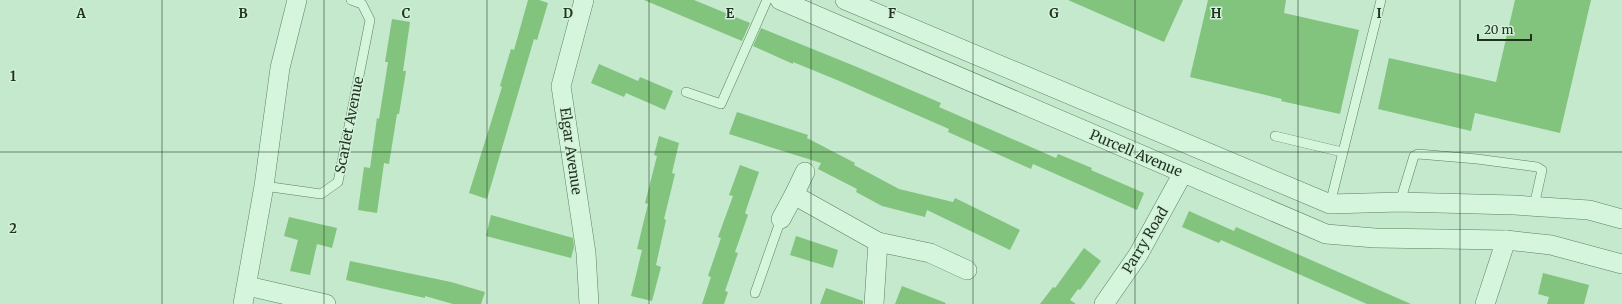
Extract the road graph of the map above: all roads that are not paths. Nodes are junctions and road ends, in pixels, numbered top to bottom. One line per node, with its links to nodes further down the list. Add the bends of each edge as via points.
1 (297, 0): 14 (street, via 280,68)
2 (350, 0): 8 (lane, Scarlet Avenue)
3 (584, 0): 28 (street, Elgar Avenue, via 561,86 586,253)
4 (767, 0): 9 (lane, via 721,104)
5 (780, 0): 13 (street, Purcell Avenue)
6 (845, 0): 17 (street)
7 (1380, 0): 11 (lane)
8 (366, 2): 14 (lane, Scarlet Avenue, via 370,20 338,182 320,194)
9 (686, 92)
10 (1275, 136): 11 (lane)
11 (1342, 152): 17 (lane)
12 (805, 172): 15 (street)
13 (1183, 173): 21 (street, Purcell Avenue, via 1326,234 1375,238); 30 (street, Parry Road, via 1138,255)
14 (264, 186): 26 (street)
15 (794, 195): 19 (street); 22 (street)
16 (1400, 202): 17 (street); 18 (street); 18 (lane, via 1414,156 1418,154 1537,167 1542,170)
17 (1330, 204)
18 (1534, 206): 20 (street, via 1589,210)
19 (781, 219): 25 (lane)
20 (1622, 219)
21 (1506, 240): 23 (street, Purcell Avenue, via 1551,245); 31 (street)
22 (878, 242): 24 (street, via 930,253); 29 (street)
23 (1622, 264)
24 (967, 270)
25 (755, 293)
26 (245, 295): 27 (street)
27 (326, 304)
28 (589, 304)
29 (874, 304)
30 (1104, 304)
31 (1485, 304)

